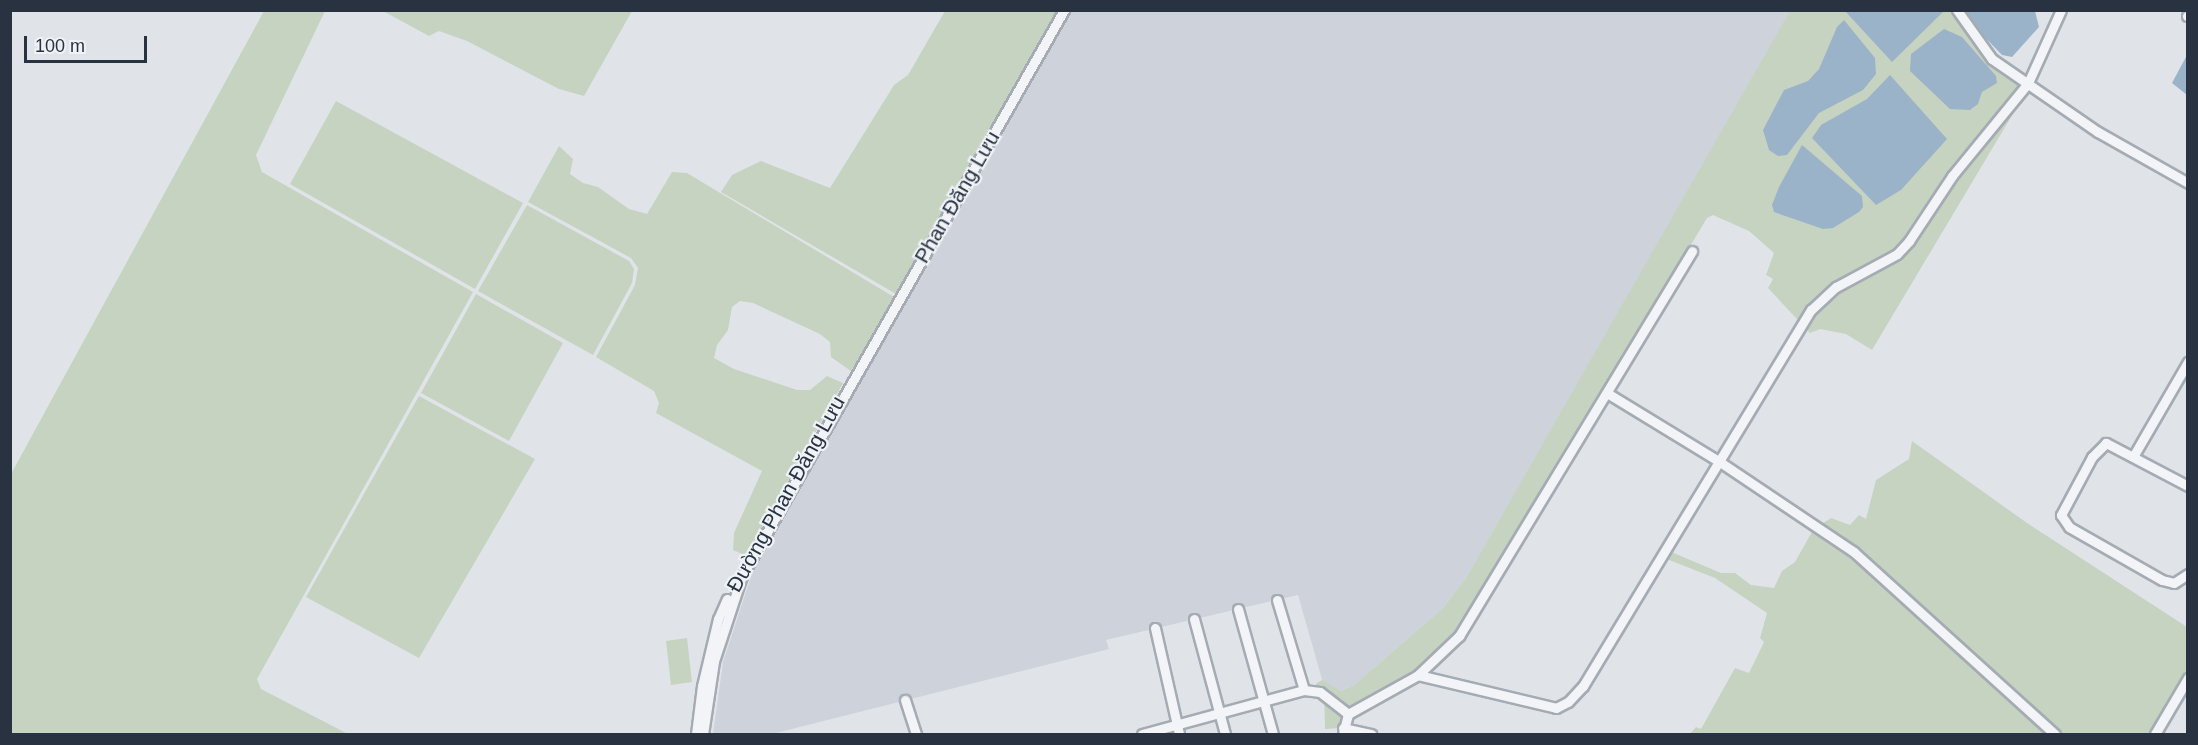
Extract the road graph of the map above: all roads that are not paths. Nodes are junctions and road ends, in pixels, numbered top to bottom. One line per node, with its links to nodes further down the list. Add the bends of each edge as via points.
1 (1064, 10): 8 (street, Phan Đăng Lưu)
2 (1957, 10): 4 (street, via 1992,59)
3 (2061, 10): 4 (street)
4 (2028, 83): 5 (street, via 2098,132); 11 (street, via 1952,176 1897,254 1823,296 1796,333)
5 (2187, 183)
6 (1692, 251): 9 (street)
7 (2187, 363): 10 (street)
8 (849, 383): 27 (street, Đường Phan Đăng Lưu, via 767,520 718,619 702,686)
9 (1607, 393): 11 (street); 18 (street, via 1460,636)
10 (2134, 455): 12 (street); 13 (street, via 2116,445 2100,445 2062,510 2063,522 2162,580 2174,583)
11 (1720, 462): 18 (street, via 1583,686 1568,702 1556,708); 33 (street, via 1854,552)
12 (2187, 486)
13 (2187, 574)
14 (1277, 600): 20 (street)
15 (1238, 609): 22 (street)
16 (1194, 619): 23 (street)
17 (1155, 628): 25 (street)
18 (1418, 675): 24 (street)
19 (2187, 678): 34 (street)
20 (1304, 690): 22 (street); 24 (street, via 1320,692)
21 (905, 700): 28 (street)
22 (1265, 702): 23 (street); 31 (street)
23 (1220, 714): 25 (street); 30 (street)
24 (1348, 714): 26 (street)
25 (1178, 730): 29 (street)
26 (1343, 731): 32 (street)
27 (700, 733)
28 (916, 735)
29 (1142, 735)
30 (1225, 735)
31 (1273, 735)
32 (1371, 735)
33 (2055, 735)
34 (2155, 735)

